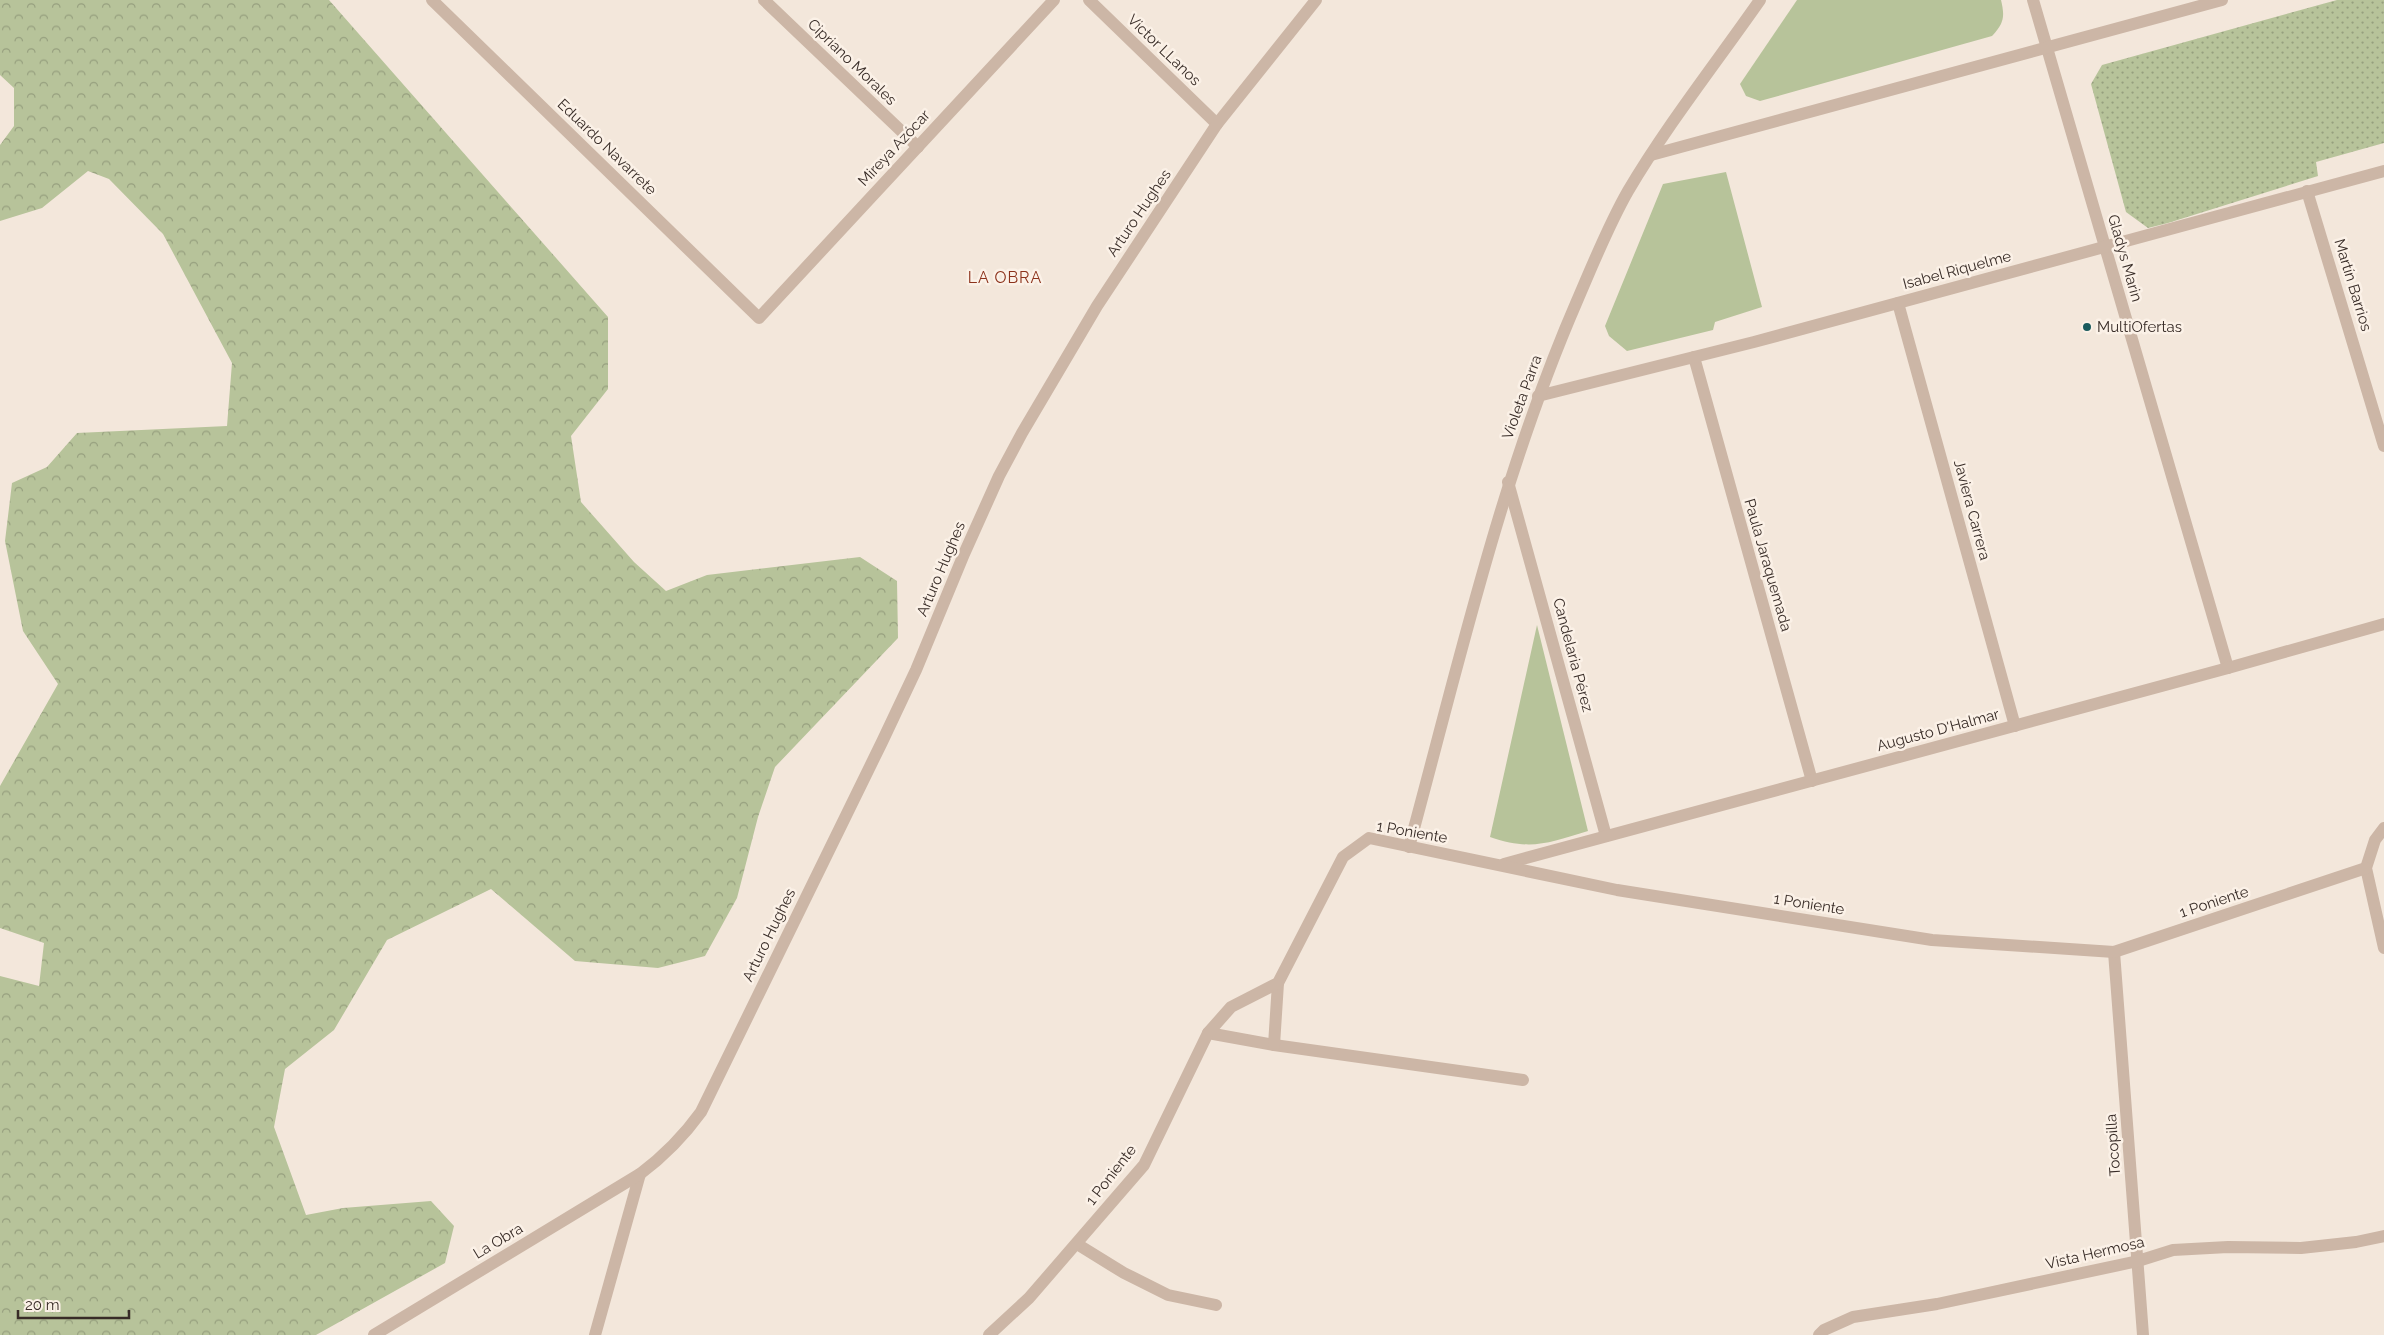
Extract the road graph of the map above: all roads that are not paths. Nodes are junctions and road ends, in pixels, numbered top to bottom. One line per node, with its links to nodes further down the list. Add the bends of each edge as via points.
1 (432, 0): 17 (street, Eduardo Navarrete)
2 (764, 0): 11 (street, Cipriano Morales)
3 (1054, 0): 11 (street, Mireya Azócar)
4 (1089, 0): 10 (street, Victor LLanos)
5 (1316, 0): 10 (street, Arturo Hughes)
6 (1760, 0): 12 (street, Violeta Parra)
7 (2033, 0): 9 (street, Gladys Marin)
8 (2222, 0): 9 (street)
9 (2047, 48): 12 (street); 15 (street, Gladys Marin)
10 (1217, 124): 37 (street, Arturo Hughes, via 1097,306 999,476 916,670 701,1112 684,1135)
11 (918, 147): 17 (street, Mireya Azócar)
12 (1651, 155): 19 (street, Violeta Parra, via 1608,231)
13 (2384, 170): 14 (street, Isabel Riquelme)
14 (2307, 191): 15 (street, Isabel Riquelme); 20 (street, Martín Barrios)
15 (2105, 246): 16 (street, Isabel Riquelme); 23 (street, Gladys Marin)
16 (1898, 302): 18 (street, Isabel Riquelme); 24 (street, Javiera Carrera)
17 (759, 318)
18 (1694, 357): 19 (street, Isabel Riquelme); 25 (street, Paula Jaraquemada)
19 (1538, 396): 21 (street, Violeta Parra)
20 (2384, 446)
21 (1508, 482): 27 (street, Candelaria Pérez); 28 (street, Violeta Parra)
22 (2384, 624): 23 (street, Augusto D'Halmar)
23 (2228, 668): 24 (street, Augusto D'Halmar)
24 (2015, 726): 25 (street, Augusto D'Halmar)
25 (1812, 781): 27 (street, Augusto D'Halmar)
26 (2384, 828): 30 (street, via 2375,840)
27 (1606, 836): 29 (street, Augusto D'Halmar)
28 (1409, 847): 29 (street, 1 Poniente); 33 (street, 1 Poniente, via 1370,838 1343,857)
29 (1500, 864): 32 (street, 1 Poniente, via 1617,890 1932,940)
30 (2366, 868): 31 (street); 32 (street, 1 Poniente)
31 (2384, 948)
32 (2114, 952): 40 (street, Tocopilla)
33 (1278, 983): 34 (street, 1 Poniente, via 1230,1007); 35 (street, 1 Poniente)
34 (1208, 1033): 35 (street); 39 (street, 1 Poniente, via 1144,1165)
35 (1274, 1045): 36 (street)
36 (1523, 1080)
37 (640, 1174): 42 (street, La Obra); 43 (street)
38 (2384, 1236): 40 (street, Vista Hermosa, via 2301,1248 2173,1250)
39 (1077, 1244): 41 (street, via 1124,1274 1168,1294); 44 (street, 1 Poniente, via 1029,1298)
40 (2138, 1260): 45 (street, Vista Hermosa, via 1937,1304 1853,1317); 46 (street, Tocopilla)
41 (1216, 1305)
42 (374, 1335)
43 (595, 1335)
44 (989, 1335)
45 (1819, 1335)
46 (2143, 1335)

